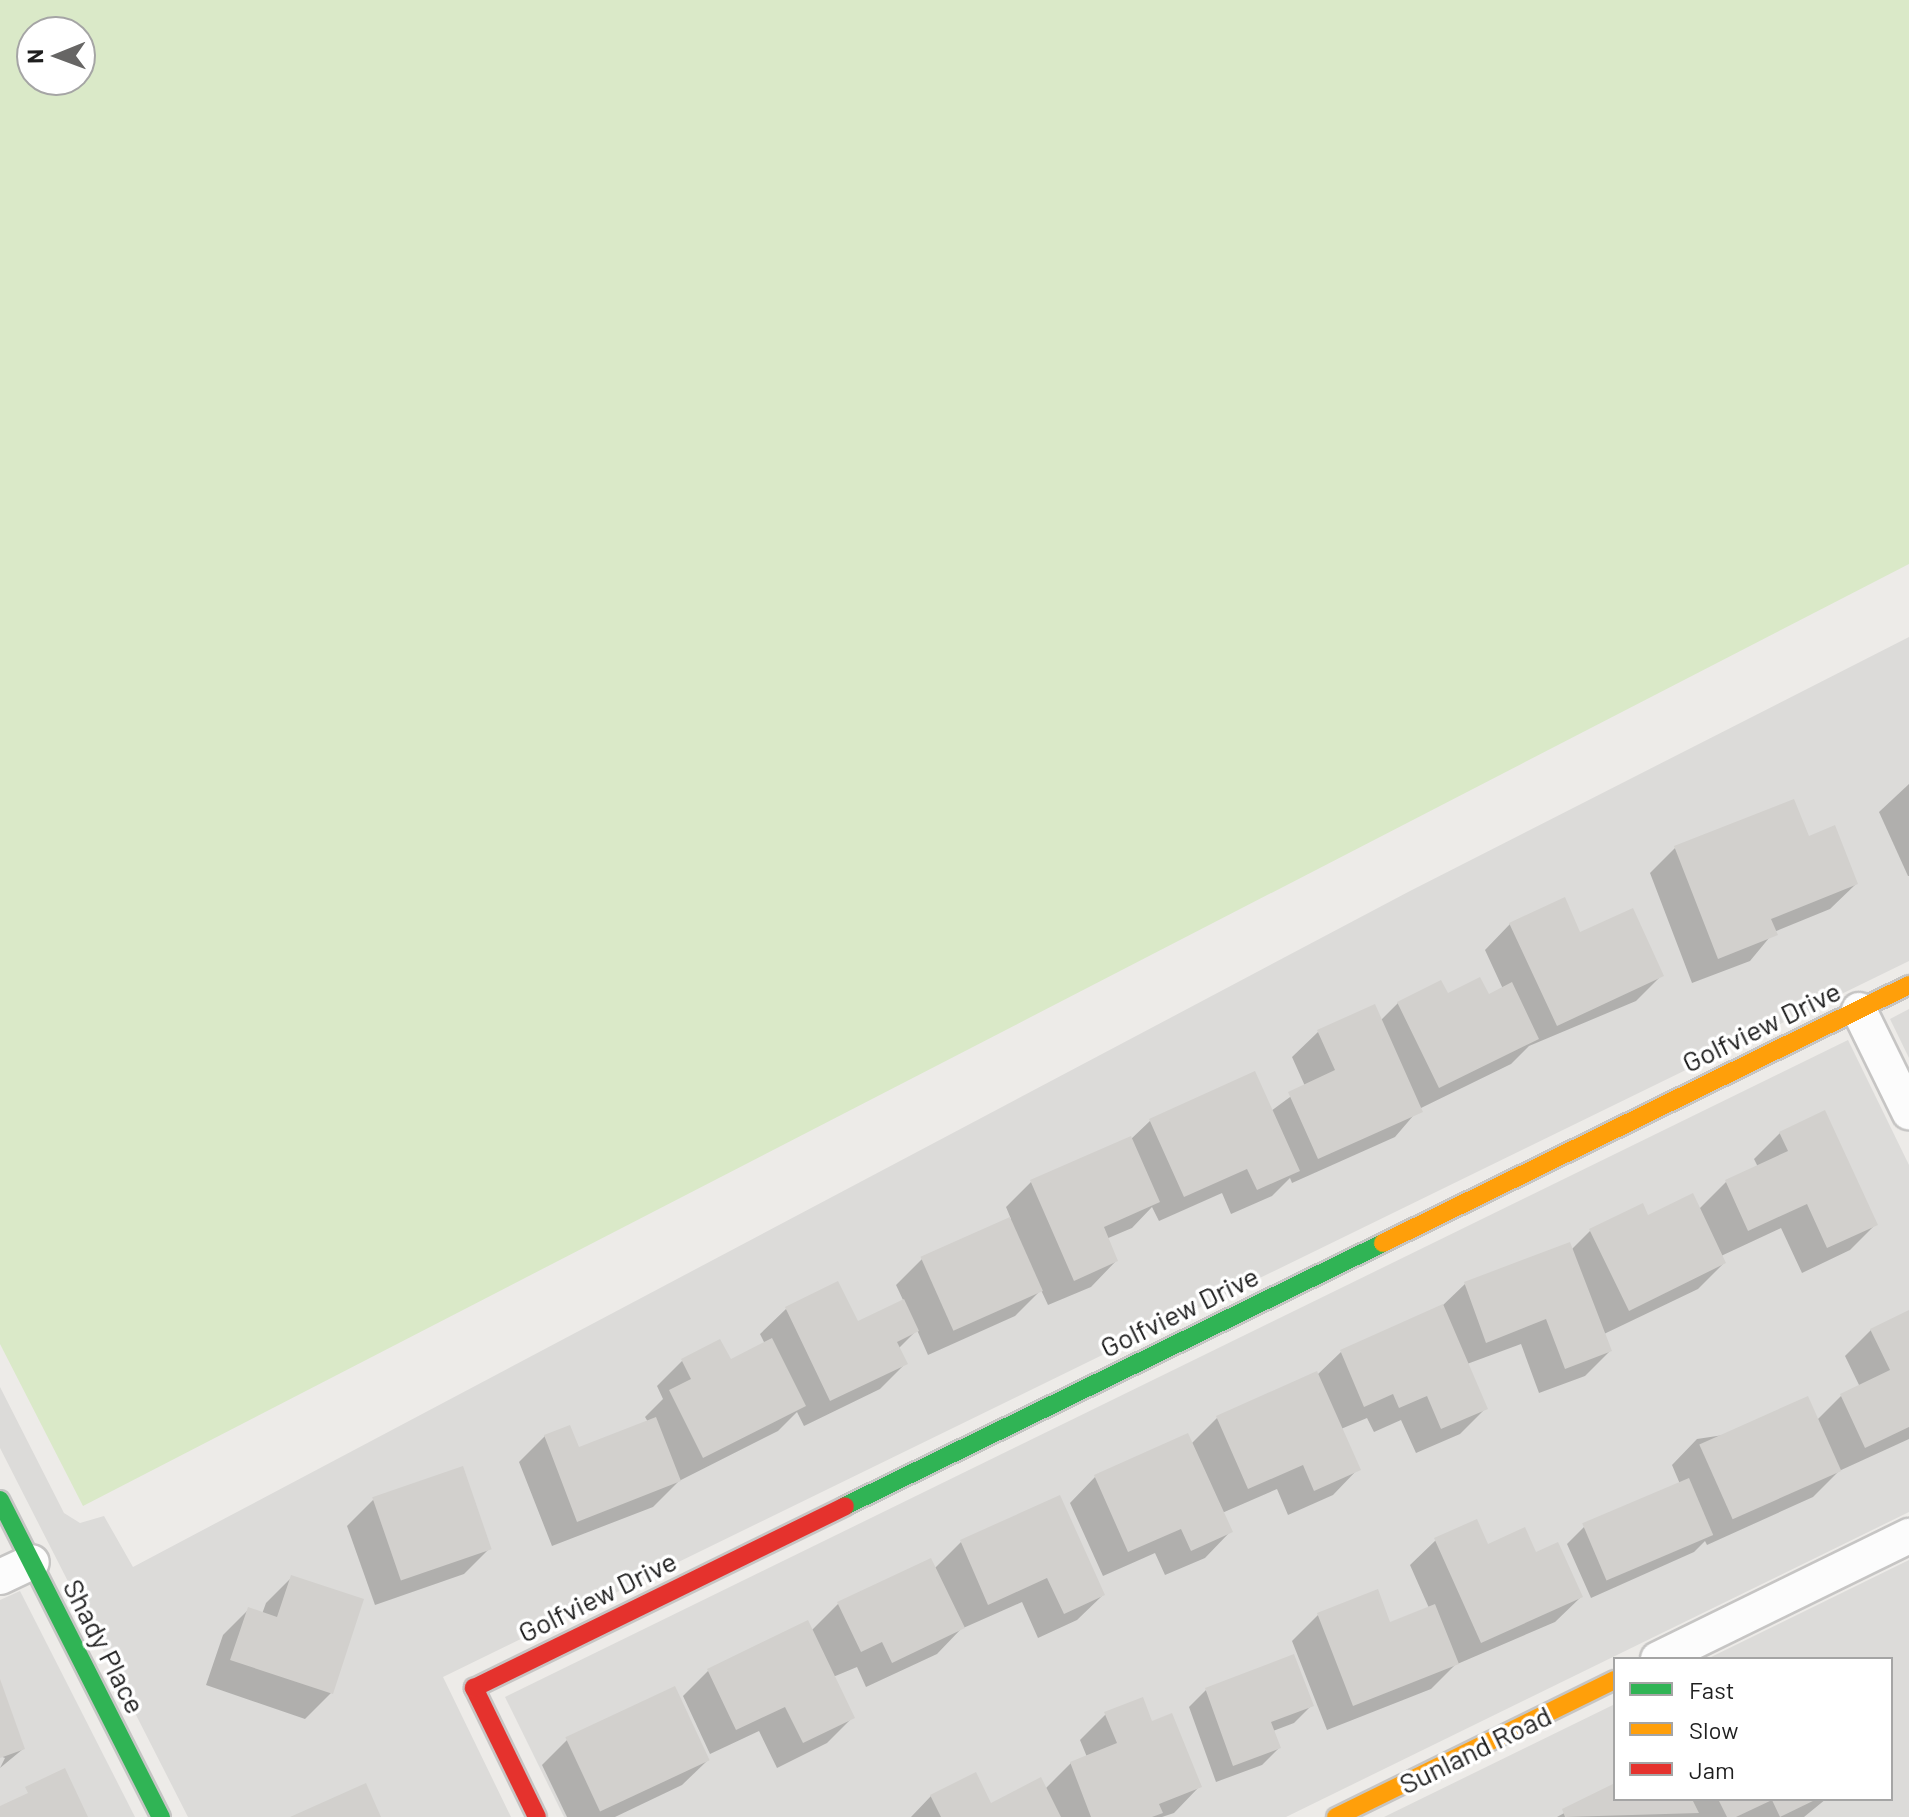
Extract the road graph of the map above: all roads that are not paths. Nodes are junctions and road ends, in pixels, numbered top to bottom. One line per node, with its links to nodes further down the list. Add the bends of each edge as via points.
1 (1909, 985): 2 (street, Golfview Drive)
2 (1859, 1010): 3 (street); 11 (street, Golfview Drive, via 474,1688)
3 (1909, 1112)
4 (0, 1500): 6 (street, Shady Place)
5 (1909, 1536): 8 (street)
6 (32, 1562): 7 (street); 10 (street, Shady Place)
7 (0, 1577)
8 (1662, 1657)
9 (1613, 1681): 12 (street, Sunland Road)
10 (161, 1817)
11 (537, 1817)
12 (1336, 1817)

